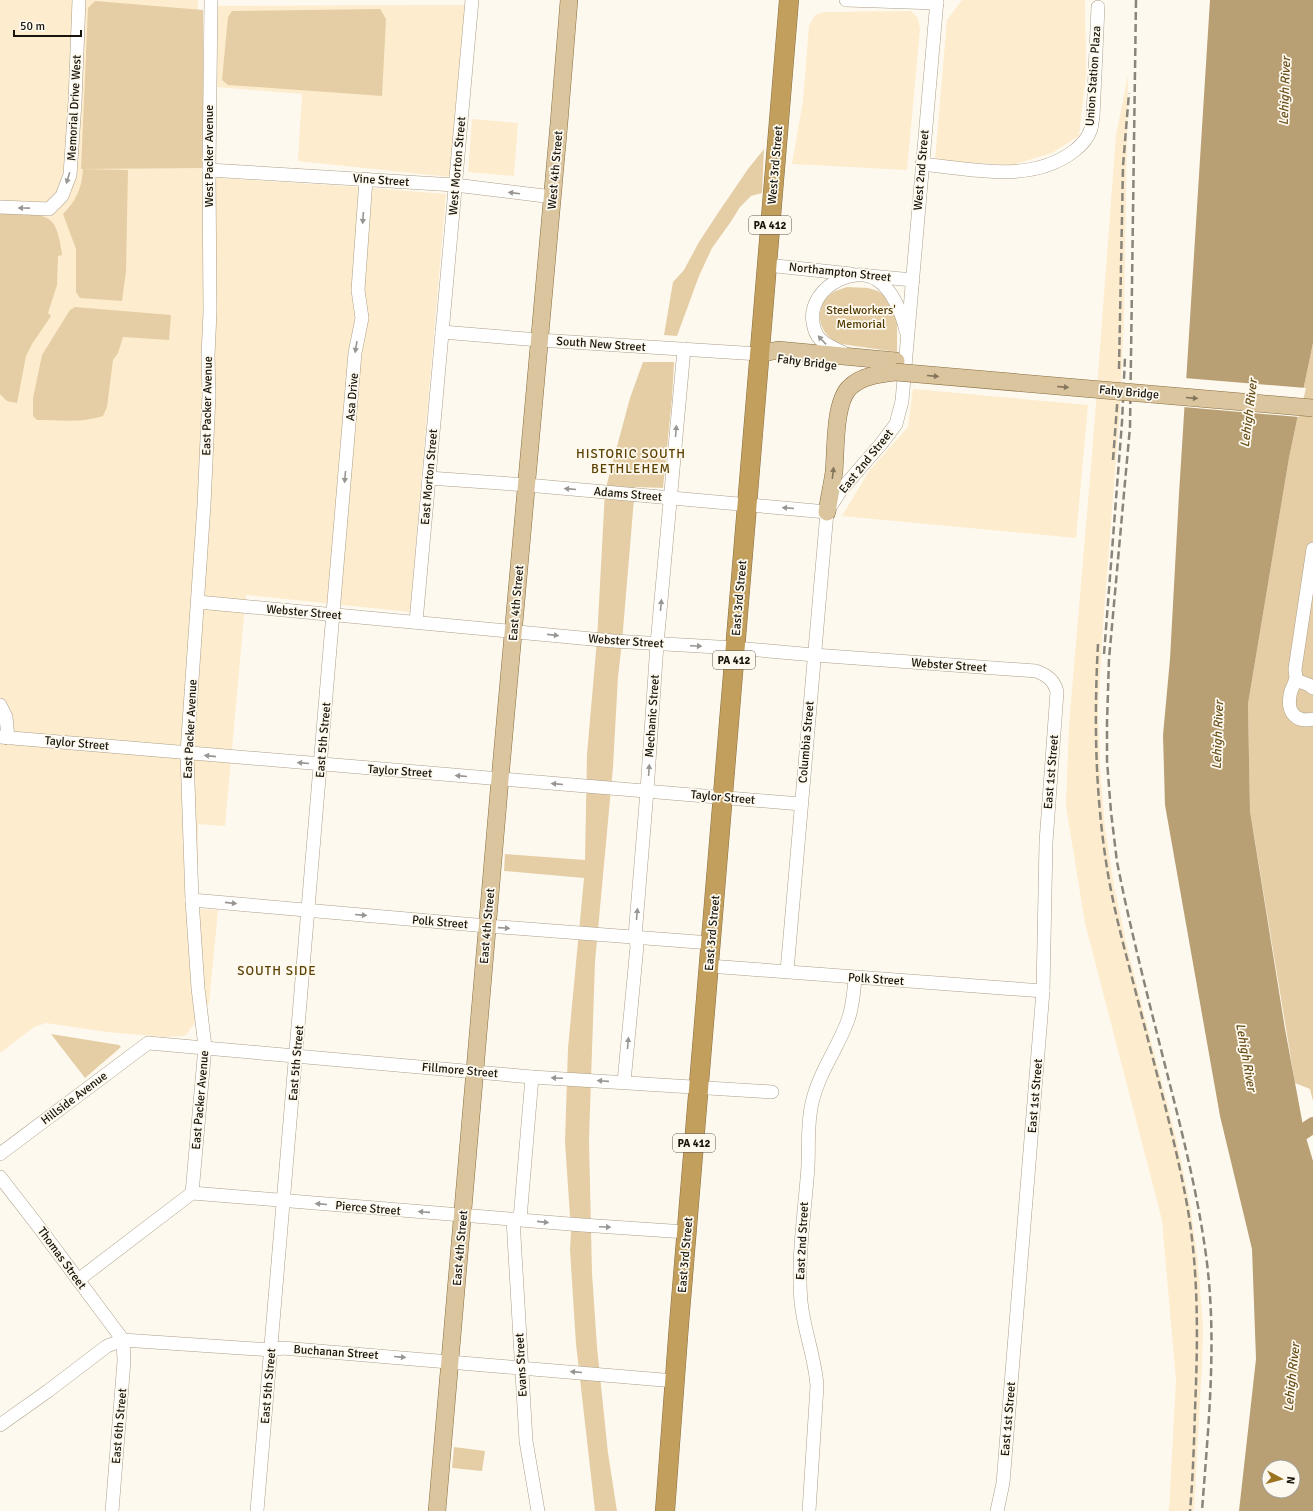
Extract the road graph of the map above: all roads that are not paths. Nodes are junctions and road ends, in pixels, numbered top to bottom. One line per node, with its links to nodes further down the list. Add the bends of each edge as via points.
1 (79, 0): 14 (street, Memorial Drive West, one-way to 14, via 70,175 62,196 49,208)
2 (211, 0): 10 (street, West Packer Avenue)
3 (472, 0): 12 (street, West Morton Street)
4 (569, 0): 13 (main road, West 4th Street)
5 (789, 0): 15 (highway, West 3rd Street / PA 412)
6 (846, 0): 7 (street)
7 (937, 1): 9 (street, West 2nd Street)
8 (1098, 7): 9 (street, Union Station Plaza, via 1093,117 1091,130 1078,148 1052,164 1031,169 997,172)
9 (922, 164): 17 (street, West 2nd Street)
10 (209, 170): 11 (street, Vine Street); 18 (street, West Packer Avenue)
11 (366, 180): 12 (street, Vine Street); 35 (street, Asa Drive, one-way to 35, via 358,290 362,318 355,353)
12 (455, 185): 13 (street, Vine Street, one-way to 12); 19 (street, West Morton Street)
13 (552, 198): 21 (main road, West 4th Street)
14 (0, 207)
15 (767, 265): 16 (street, Northampton Street); 23 (highway, West 3rd Street / PA 412)
16 (860, 275): 17 (street, Northampton Street); 20 (street, via 875,279 883,285 902,318); 24 (street, one-way to 16, via 827,345 819,338 812,314 815,302 824,289 837,281)
17 (913, 280): 20 (street, West 2nd Street)
18 (210, 312): 34 (street, East Packer Avenue, via 209,395)
19 (442, 332): 21 (street, South New Street); 28 (street, East Morton Street)
20 (908, 337): 32 (street, East 2nd Street, via 902,401 896,424 841,490)
21 (539, 340): 22 (street, South New Street); 29 (main road, East 4th Street)
22 (684, 349): 23 (street, South New Street); 30 (street, Mechanic Street, one-way to 22)
23 (759, 354): 24 (main road, Fahy Bridge, via 778,350); 25 (main road, Fahy Bridge, via 778,360); 31 (highway, East 3rd Street / PA 412)
24 (856, 358): 25 (main road, Fahy Bridge)
25 (895, 367): 26 (main road, Fahy Bridge); 27 (main road, Fahy Bridge, one-way to 27, bridge); 32 (main road, one-way to 25, via 834,474 838,414 844,395 866,377)
26 (1313, 396)
27 (1313, 408)
28 (429, 478): 29 (street, Adams Street); 36 (street, East Morton Street)
29 (527, 485): 30 (street, Adams Street, one-way to 29); 37 (main road, East 4th Street)
30 (670, 498): 31 (street, Adams Street); 38 (street, Mechanic Street, one-way to 30)
31 (747, 505): 32 (street, Adams Street, one-way to 31); 39 (highway, East 3rd Street / PA 412)
32 (827, 512): 40 (street, Columbia Street)
33 (1313, 549): 42 (street, via 1295,669)
34 (198, 602): 35 (street, Webster Street); 47 (street, East Packer Avenue)
35 (334, 614): 36 (street, Webster Street); 48 (street, East 5th Street)
36 (416, 622): 37 (street, Webster Street)
37 (514, 631): 38 (street, Webster Street, one-way to 38); 49 (main road, East 4th Street)
38 (657, 644): 39 (street, Webster Street, one-way to 39); 50 (street, Mechanic Street, one-way to 38)
39 (735, 648): 40 (street, Webster Street); 51 (highway, East 3rd Street / PA 412)
40 (814, 656): 41 (street, Webster Street, via 1036,671); 52 (street, Columbia Street)
41 (1052, 680): 61 (street, East 1st Street, via 1057,692 1046,842)
42 (1296, 680): 43 (street); 45 (street, via 1289,697 1292,714 1303,720)
43 (1313, 688)
44 (0, 705): 46 (street, via 6,717)
45 (1313, 719)
46 (4, 737): 47 (street, Taylor Street)
47 (187, 753): 48 (street, Taylor Street, one-way to 47); 53 (street, East Packer Avenue)
48 (321, 765): 49 (street, Taylor Street, one-way to 48); 54 (street, East 5th Street)
49 (500, 779): 50 (street, Taylor Street, one-way to 49); 55 (main road, East 4th Street)
50 (648, 791): 51 (street, Taylor Street); 56 (street, Mechanic Street, one-way to 50)
51 (723, 797): 52 (street, Taylor Street); 57 (highway, East 3rd Street / PA 412)
52 (801, 804): 59 (street, Columbia Street)
53 (192, 900): 54 (street, Polk Street, one-way to 54); 63 (street, East Packer Avenue, via 199,1004)
54 (309, 911): 55 (street, Polk Street, one-way to 55); 64 (street, East 5th Street)
55 (488, 926): 56 (street, Polk Street, one-way to 56); 65 (main road, East 4th Street)
56 (635, 936): 57 (street, Polk Street); 67 (street, Mechanic Street, one-way to 56)
57 (711, 943): 58 (highway, East 3rd Street / PA 412)
58 (709, 966): 59 (street, Polk Street); 68 (highway, East 3rd Street / PA 412)
59 (786, 971): 60 (street, Polk Street)
60 (855, 978): 61 (street, Polk Street); 89 (street, East 2nd Street, via 853,1005 818,1081 809,1119 800,1260 802,1309 817,1386)
61 (1044, 991): 90 (street, East 1st Street, via 1003,1483)
62 (148, 1043): 63 (street, Fillmore Street); 70 (street, Hillside Avenue)
63 (205, 1047): 64 (street, Fillmore Street); 72 (street, East Packer Avenue)
64 (296, 1056): 65 (street, Fillmore Street); 73 (street, East 5th Street)
65 (475, 1072): 66 (street, Fillmore Street); 74 (main road, East 4th Street)
66 (532, 1077): 67 (street, Fillmore Street, one-way to 66); 75 (street, Evans Street)
67 (624, 1082): 68 (street, Fillmore Street)
68 (699, 1087): 69 (street, Fillmore Street); 76 (highway, East 3rd Street / PA 412)
69 (772, 1092)
70 (0, 1154)
71 (0, 1177): 77 (street, Thomas Street)
72 (192, 1193): 73 (street, Pierce Street); 77 (street)
73 (284, 1201): 74 (street, Pierce Street, one-way to 73); 79 (street, East 5th Street)
74 (463, 1215): 75 (street, Pierce Street); 80 (main road, East 4th Street)
75 (516, 1219): 76 (street, Pierce Street, one-way to 76); 81 (street, Evans Street)
76 (686, 1232): 82 (highway, East 3rd Street / PA 412)
77 (78, 1280): 78 (street, Thomas Street)
78 (123, 1340): 79 (street, Buchanan Street); 83 (street, Buchanan Street, via 107,1346 48,1391); 84 (street, East 6th Street, via 124,1361)
79 (271, 1350): 80 (street, Buchanan Street, one-way to 80, via 282,1348); 85 (street, East 5th Street)
80 (450, 1361): 81 (street, Buchanan Street); 86 (main road, East 4th Street)
81 (521, 1368): 82 (street, Buchanan Street, one-way to 81); 87 (street, Evans Street, via 526,1441)
82 (674, 1381): 88 (highway, East 3rd Street / PA 412)
83 (1, 1422)
84 (112, 1511)
85 (257, 1511)
86 (437, 1511)
87 (538, 1511)
88 (665, 1511)
89 (809, 1511)
90 (996, 1511)

